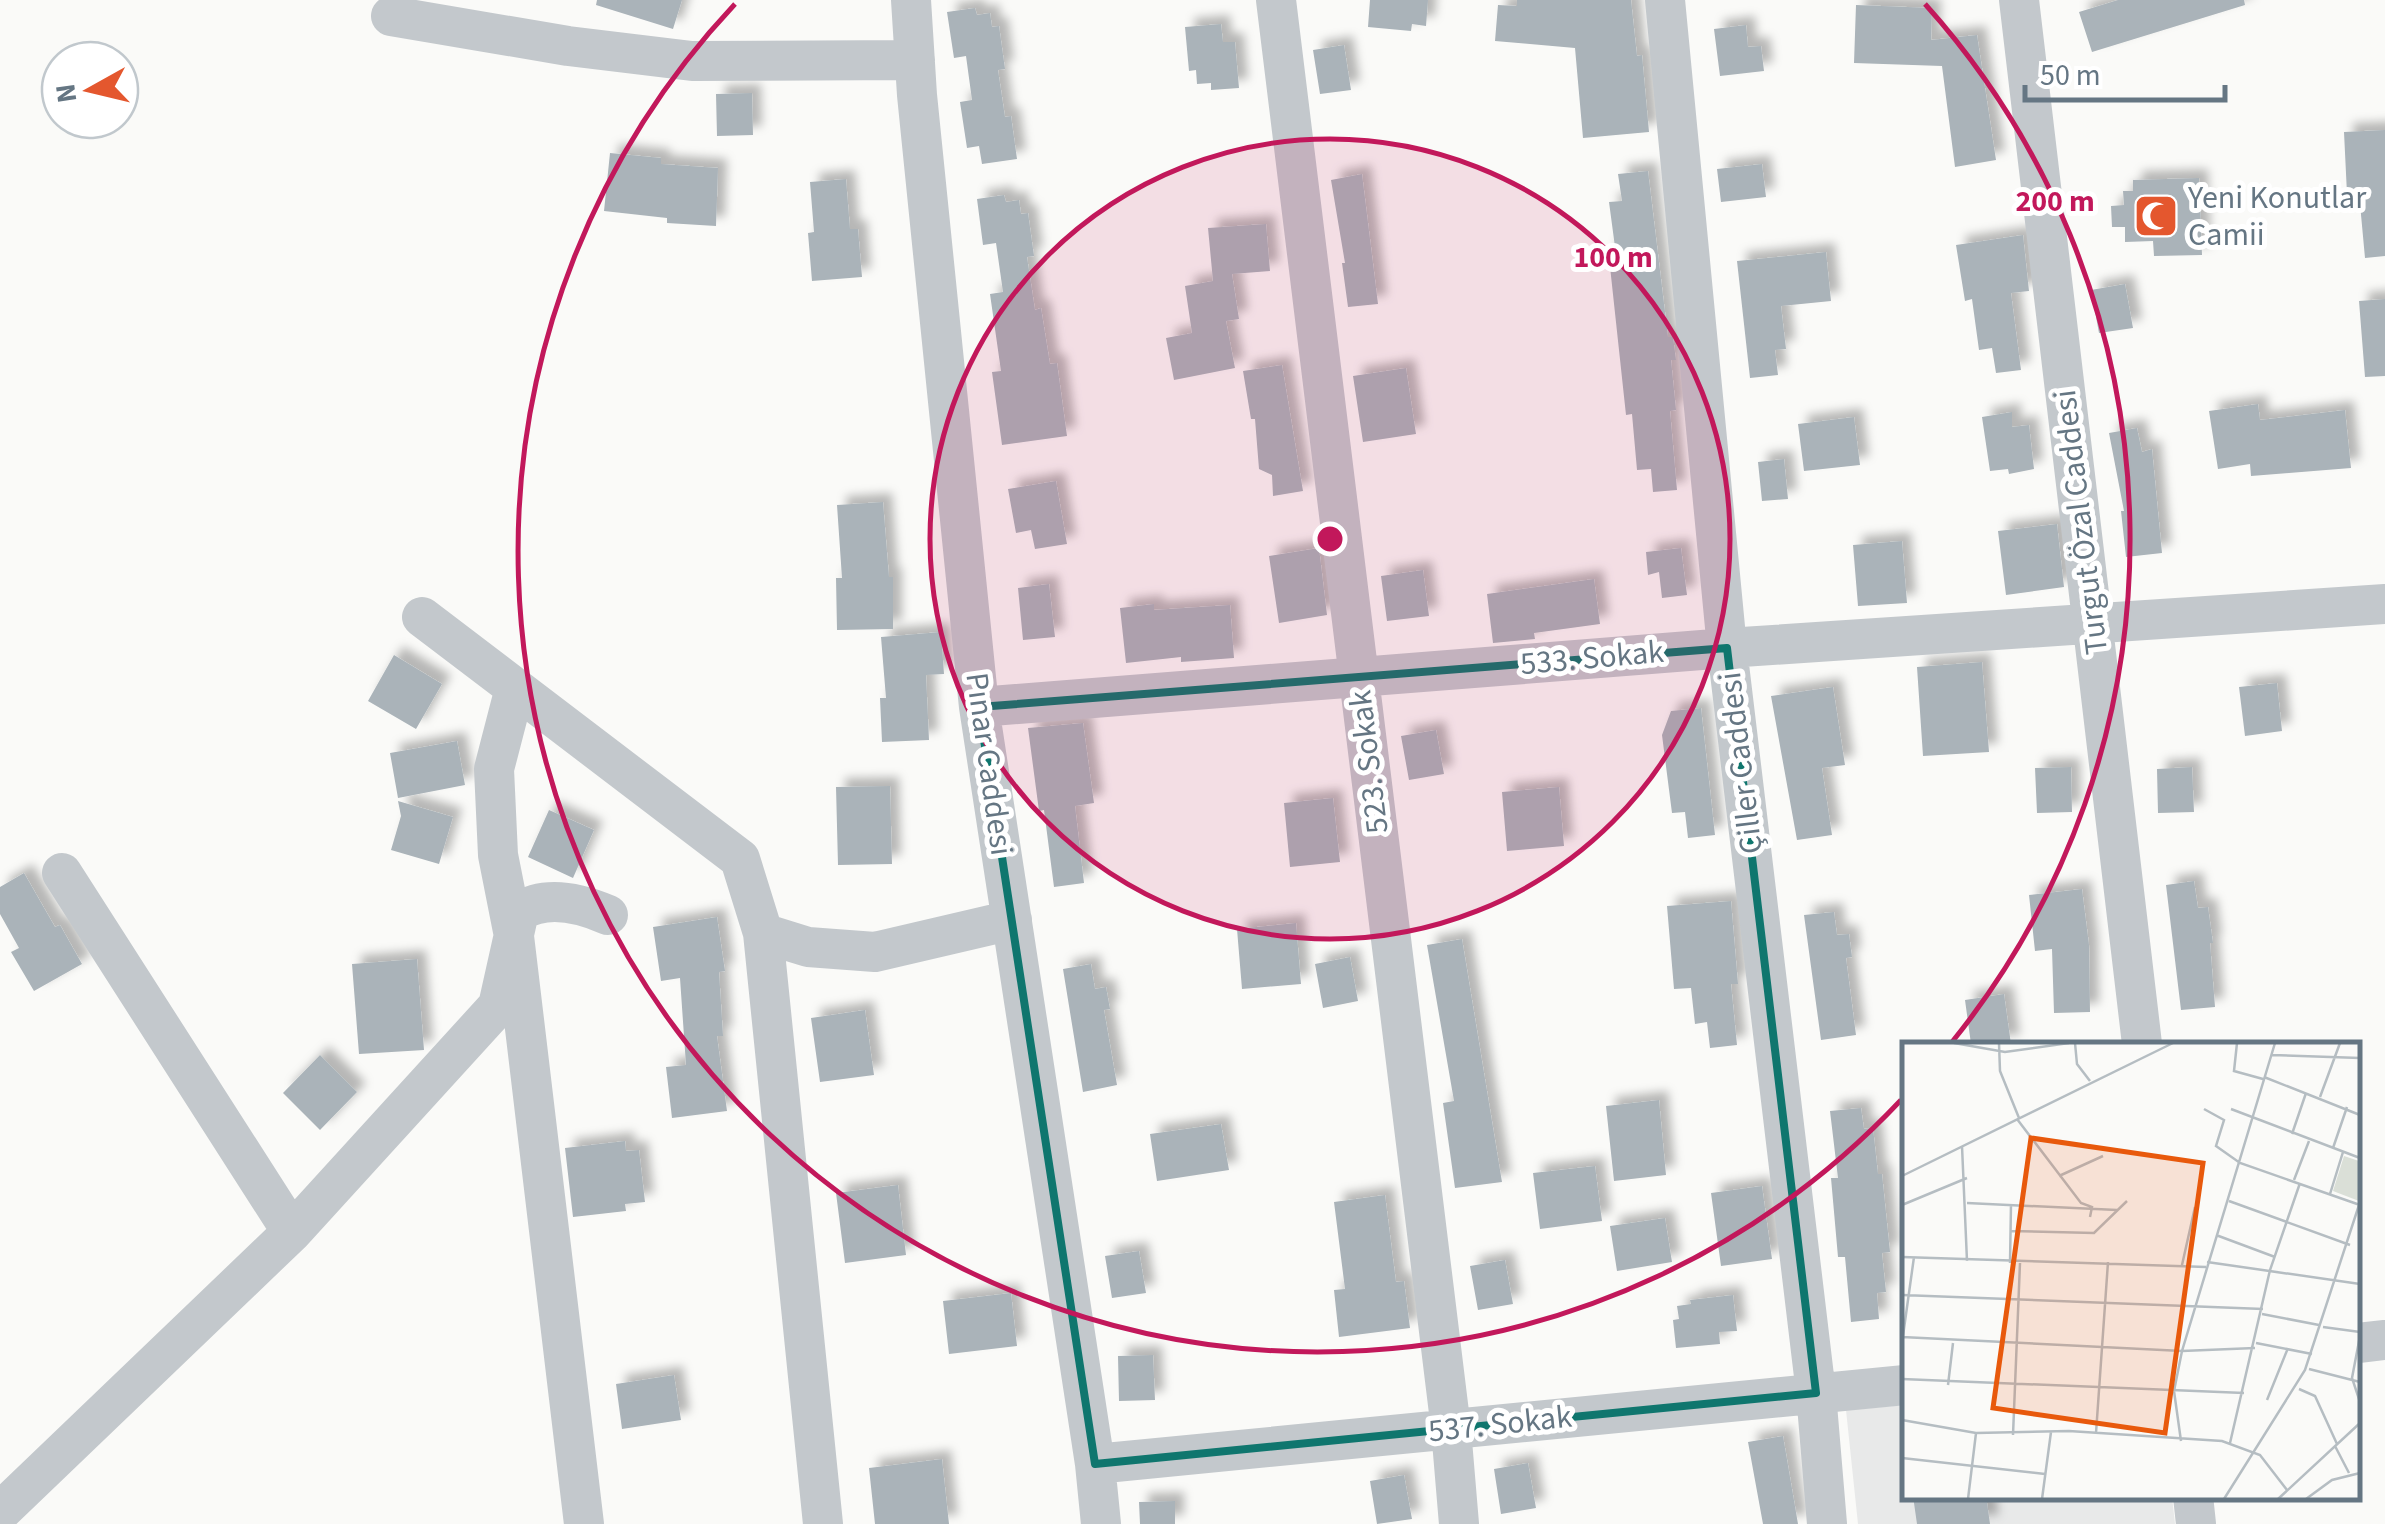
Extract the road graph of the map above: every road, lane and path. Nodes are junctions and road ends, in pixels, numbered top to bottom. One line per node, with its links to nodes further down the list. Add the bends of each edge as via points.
1 (911, 0): 6 (street, Pınar Caddesi)
2 (1276, 0): 11 (street, 523. Sokak)
3 (1665, 0): 10 (street, Çiller Caddesi)
4 (2019, 0): 9 (street, Turgut Özal Caddesi)
5 (391, 16): 6 (street, via 692,60)
6 (915, 60): 13 (street, Pınar Caddesi)
7 (2385, 604): 9 (street, 533. Sokak)
8 (422, 617): 12 (street)
9 (2093, 625): 10 (street, 533. Sokak); 19 (street, Turgut Özal Caddesi)
10 (1727, 648): 11 (street, 533. Sokak); 24 (street, Çiller Caddesi)
11 (1359, 677): 13 (street, 533. Sokak); 25 (street, 523. Sokak)
12 (515, 688): 17 (street, via 740,859); 18 (street, via 494,769 498,855)
13 (979, 707): 16 (street, Pınar Caddesi)
14 (62, 874): 20 (street)
15 (608, 915): 18 (street, via 584,904 534,902 519,912)
16 (1012, 920): 17 (street, via 874,952 808,946); 26 (street, Pınar Caddesi)
17 (763, 933): 30 (street)
18 (514, 936): 20 (street, via 498,1006); 29 (street)
19 (2142, 1042)
20 (292, 1232): 28 (street)
21 (2385, 1340): 22 (street)
22 (2360, 1343)
23 (1902, 1385): 24 (street, 537. Sokak)
24 (1816, 1393): 25 (street, 537. Sokak); 33 (street, Çiller Caddesi)
25 (1451, 1429): 26 (street, 537. Sokak); 32 (street, 523. Sokak)
26 (1096, 1464): 31 (street, Pınar Caddesi)
27 (2193, 1499): 34 (street)
28 (0, 1512)
29 (584, 1524)
30 (823, 1524)
31 (1100, 1524)
32 (1459, 1524)
33 (1827, 1524)
34 (2196, 1524)

